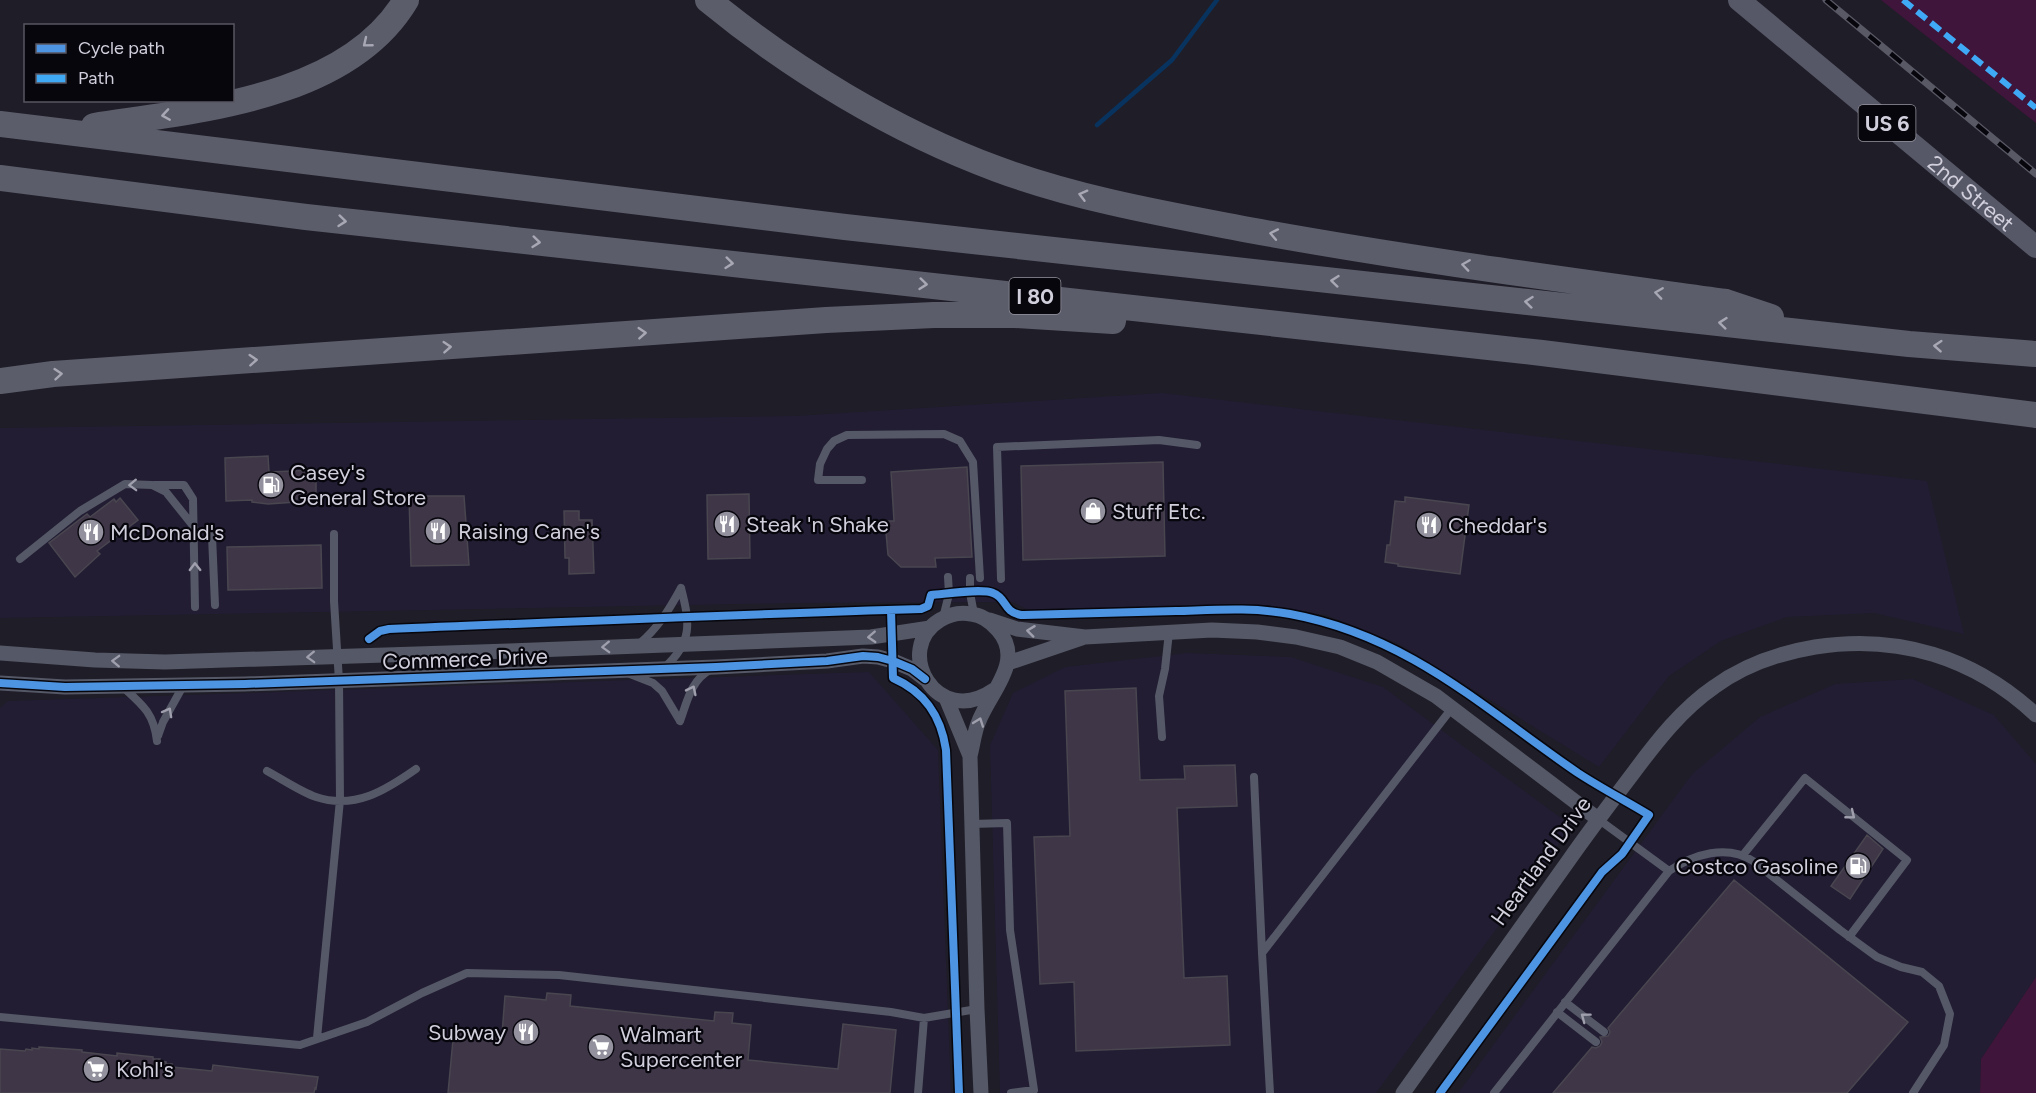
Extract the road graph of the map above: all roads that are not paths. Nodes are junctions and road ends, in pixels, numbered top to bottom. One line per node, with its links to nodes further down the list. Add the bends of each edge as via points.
1 (406, 0): 5 (highway, one-way to 5, via 368,44 304,80 227,104)
2 (708, 0): 11 (highway, one-way to 2, via 1726,302 1364,251 1161,213 1033,181 932,142 871,110 806,71)
3 (1738, 0): 9 (main road, 2nd Street / US 6)
4 (0, 124): 5 (highway, I 80)
5 (51, 130): 11 (highway, I 80, one-way to 5, via 844,227)
6 (0, 178): 7 (highway, I 80)
7 (33, 190): 8 (highway); 10 (highway, I 80, one-way to 10)
8 (0, 194)
9 (2036, 247)
10 (1336, 330): 13 (highway, one-way to 10, via 53,374 934,315 1015,315); 14 (highway, I 80)
11 (1817, 333): 12 (highway, I 80, one-way to 11)
12 (2036, 354)
13 (0, 381)
14 (2036, 415)
15 (1197, 445): 25 (lane, via 1159,441 996,447)
16 (862, 480): 24 (lane, via 818,480 820,464 834,441 847,435 921,433 944,434 960,441 973,462)
17 (152, 485): 18 (lane, via 166,492); 18 (lane, via 184,485 193,499); 21 (lane, one-way to 21, via 124,484 80,511)
18 (194, 527): 27 (lane, one-way to 18)
19 (334, 534): 36 (lane)
20 (212, 536): 26 (lane)
21 (20, 559)
22 (948, 577): 29 (lane, via 949,594)
23 (970, 578): 28 (lane)
24 (980, 578)
25 (1001, 579)
26 (215, 605)
27 (195, 607)
28 (976, 615): 29 (street, via 963,613); 32 (street, one-way to 28, via 1017,629); 37 (street, via 1002,634)
29 (942, 618): 30 (street)
30 (930, 628): 33 (street, Commerce Drive, one-way to 33, via 892,636); 41 (street, via 920,653)
31 (1169, 632): 32 (street); 48 (street, via 1257,632 1340,647 1413,681); 50 (lane, via 1159,696)
32 (1085, 637): 37 (street)
33 (685, 643): 34 (street, Commerce Drive); 34 (lane, via 688,616 681,588 654,632); 39 (lane)
34 (637, 646): 36 (street, Commerce Drive, one-way to 36)
35 (0, 653): 36 (street, Commerce Drive, one-way to 35, via 165,662)
36 (338, 656): 42 (lane)
37 (1008, 663): 46 (street)
38 (716, 667): 39 (street, Commerce Drive); 40 (lane, one-way to 38, via 653,683 680,721 696,681); 41 (street, Commerce Drive, via 870,656 912,669)
39 (663, 669): 40 (street, Commerce Drive)
40 (623, 671): 42 (street, Commerce Drive)
41 (925, 679): 47 (street)
42 (339, 681): 44 (street, Commerce Drive); 55 (lane)
43 (0, 683): 45 (street, Commerce Drive)
44 (183, 686): 45 (street, Commerce Drive); 45 (lane, one-way to 44, via 145,707 155,725 157,741 162,722)
45 (123, 687)
46 (994, 690): 47 (street, via 971,701); 51 (street, one-way to 46, via 978,721)
47 (946, 698): 51 (street)
48 (1452, 708): 56 (street); 61 (lane)
49 (2036, 715): 56 (street, Heartland Drive, via 1985,676 1934,654 1870,642 1797,650 1741,670 1686,710)
50 (1162, 737)
51 (970, 756): 57 (street)
52 (416, 769): 55 (lane, via 380,792)
53 (267, 771): 55 (lane, via 316,797)
54 (1254, 777): 61 (lane)
55 (340, 801): 68 (lane)
56 (1598, 819): 59 (lane); 74 (street, Heartland Drive)
57 (972, 824): 63 (street); 72 (lane, via 1007,823 1010,930 1034,1090)
58 (1743, 855): 59 (lane, via 1717,852 1683,862); 60 (lane); 60 (lane, one-way to 60, via 1805,778 1907,860)
59 (1669, 871): 62 (lane)
60 (1849, 937): 76 (lane, via 1877,957 1922,972 1939,986 1950,1014 1944,1045)
61 (1262, 953): 73 (lane)
62 (1565, 1002): 64 (lane); 67 (lane, one-way to 62)
63 (977, 1009): 66 (lane); 71 (street)
64 (1557, 1012): 69 (lane); 75 (lane)
65 (0, 1017): 68 (lane, via 300,1045)
66 (924, 1018): 68 (lane, via 559,975 467,973 367,1022); 70 (lane)
67 (1604, 1032)
68 (317, 1038)
69 (1596, 1042)
70 (918, 1093)
71 (981, 1093)
72 (1011, 1093)
73 (1270, 1093)
74 (1403, 1093)
75 (1494, 1093)
76 (1913, 1093)

